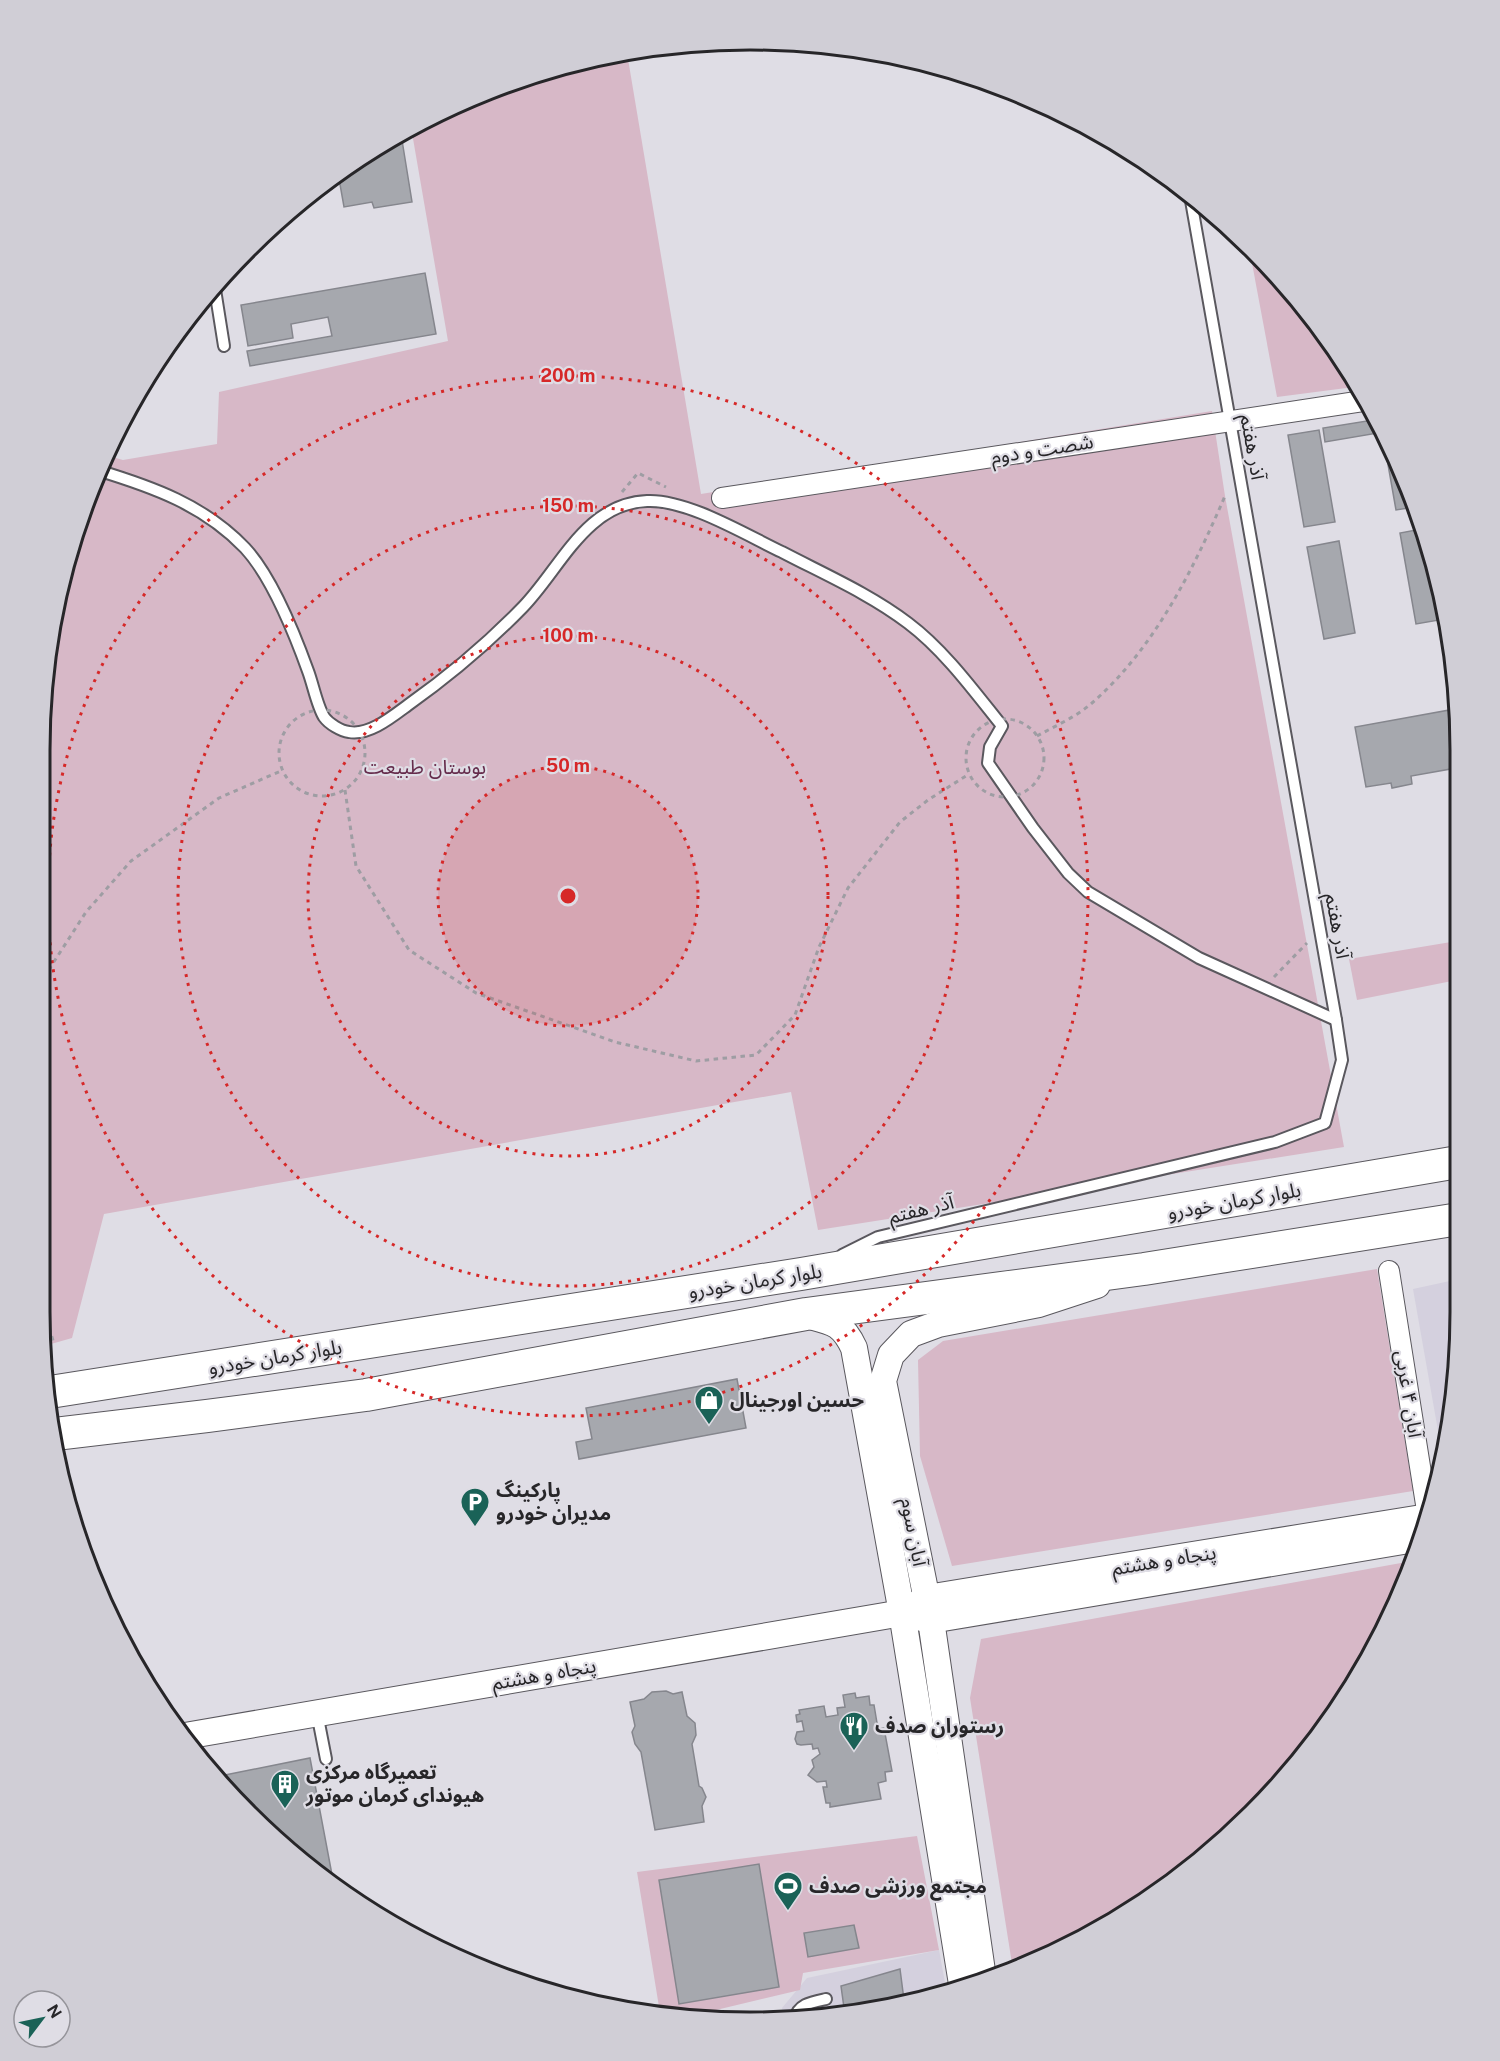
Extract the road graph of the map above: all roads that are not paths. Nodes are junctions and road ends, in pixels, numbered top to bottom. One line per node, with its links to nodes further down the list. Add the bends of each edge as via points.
1 (1192, 207): 5 (lane, آذر هفتم)
2 (216, 297): 3 (lane)
3 (224, 346)
4 (1358, 402): 5 (street, شصت و دوم)
5 (1230, 420): 7 (street, شصت و دوم); 8 (lane, آذر هفتم)
6 (107, 473): 8 (lane, via 181,500 245,548 291,626 324,718 353,734 375,727 446,677 525,604 585,529 615,508 649,500 698,513 870,599 910,624 953,665 1000,717 1002,726 990,747 988,763 1068,873 1088,892 1199,958)
7 (722, 498)
8 (1336, 1020): 13 (lane, آذر هفتم, via 1342,1060 1325,1123 1275,1142 878,1238)
9 (1450, 1163): 13 (main road, بلوار کرمان خودرو)
10 (1450, 1220): 11 (main road, بلوار کرمان خودرو)
11 (1144, 1269): 14 (main road, بلوار کرمان خودرو); 20 (street, آبان سوم, via 1039,1304 938,1324 911,1334 891,1355 883,1381)
12 (1389, 1271): 17 (street, آبان ۴ غربی)
13 (801, 1274): 15 (main road, بلوار کرمان خودرو)
14 (806, 1314): 16 (main road, بلوار کرمان خودرو, via 366,1395); 21 (street, آبان سوم, via 846,1331 854,1347)
15 (54, 1391)
16 (60, 1433)
17 (1425, 1498)
18 (1418, 1519): 20 (street, پنجاه و هشتم)
19 (1412, 1539): 20 (street, پنجاه و هشتم)
20 (929, 1609): 21 (street, پنجاه و هشتم); 25 (street, آبان سوم)
21 (903, 1613): 22 (street, پنجاه و هشتم); 26 (street, آبان سوم)
22 (317, 1712): 23 (street, پنجاه و هشتم); 24 (lane)
23 (192, 1735)
24 (326, 1759)
25 (982, 1971)
26 (961, 1978)
27 (826, 1999): 28 (lane, via 805,2004)
28 (799, 2010)

